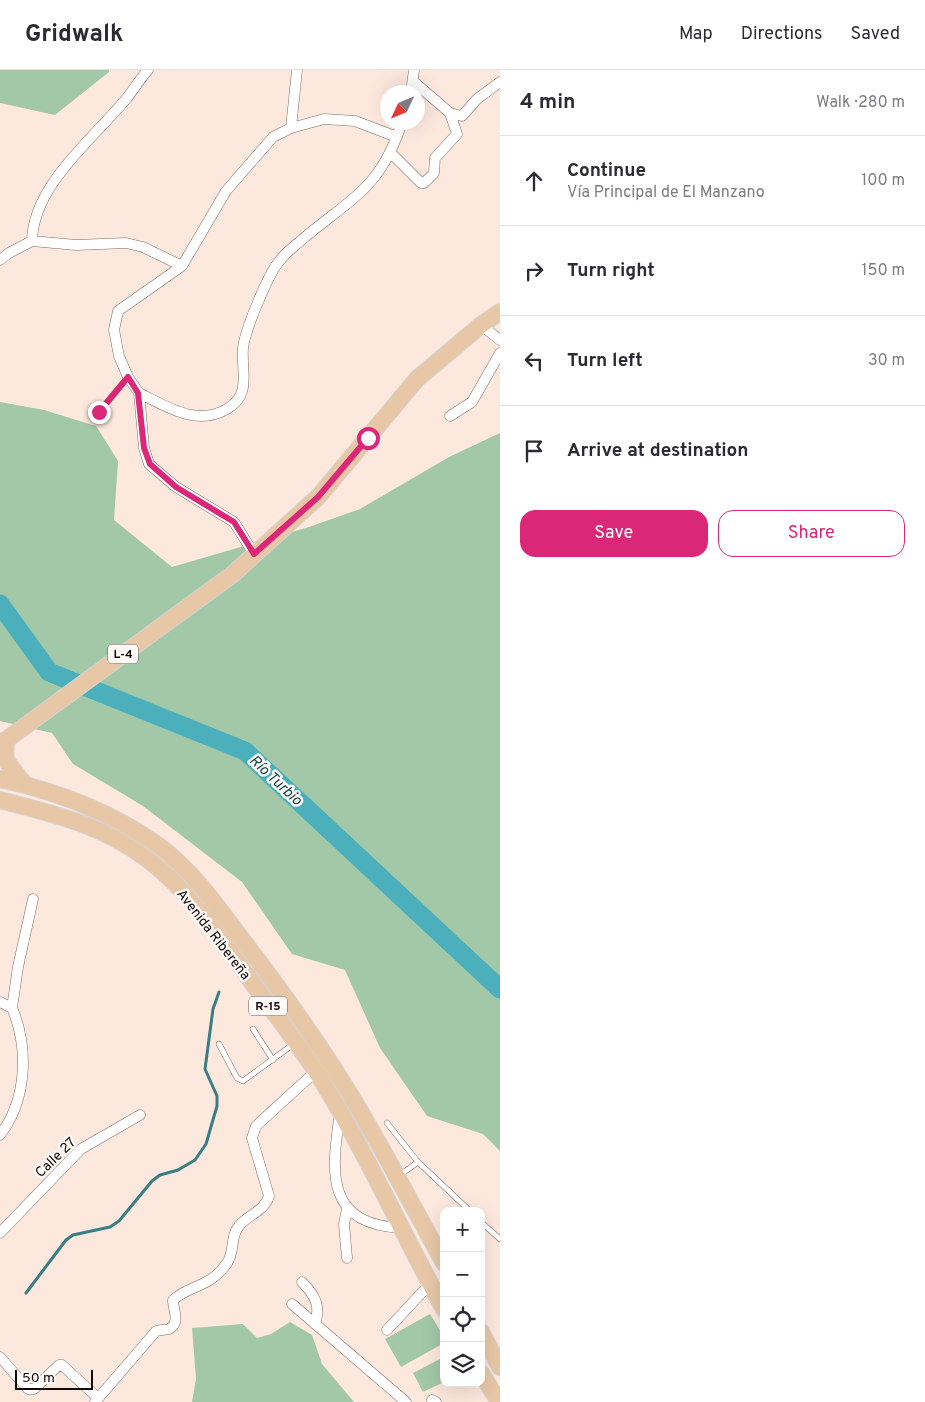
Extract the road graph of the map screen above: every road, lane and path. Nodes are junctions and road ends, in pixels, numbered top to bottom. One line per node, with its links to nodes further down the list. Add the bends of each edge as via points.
1 (148, 70): 12 (street, via 52,186 38,209)
2 (297, 70): 8 (street)
3 (414, 70): 4 (street)
4 (414, 82): 6 (street); 7 (street)
5 (500, 82): 7 (street, via 477,99 464,115)
6 (413, 85)
7 (450, 113): 11 (street, via 457,134 438,153 434,173 424,183)
8 (291, 128): 10 (street, via 324,120 355,122); 14 (street, via 273,137 226,191)
9 (399, 130): 10 (street)
10 (397, 137): 11 (street)
11 (390, 152): 20 (street, via 375,179 359,196 285,254 275,268 253,316 244,348 246,377 240,398 227,410 195,416 180,413)
12 (32, 241): 13 (street); 14 (street, via 76,245 126,243 151,250)
13 (0, 260)
14 (182, 266): 19 (street, via 118,311 114,330 119,356)
15 (500, 312): 16 (main road, L-4)
16 (481, 324): 17 (street); 23 (main road, L-4, via 417,379 318,497)
17 (500, 340)
18 (500, 353): 22 (street, via 472,402)
19 (128, 377): 20 (street); 21 (lane)
20 (138, 393): 23 (street, via 144,448 150,464 176,487 234,522)
21 (99, 412)
22 (450, 416)
23 (254, 554): 24 (main road, L-4, via 233,574)
24 (6, 737): 27 (main road, via 5,760)
25 (0, 765): 27 (main road)
26 (0, 779): 27 (main road, Avenida Ribereña / R-15)
27 (24, 784): 42 (main road, Avenida Ribereña / R-15, via 68,799 139,833 161,848 194,879 308,1030)
28 (2, 801): 33 (main road, Avenida Ribereña / R-15, via 68,817 107,834 146,858 176,884 214,929)
29 (33, 899): 31 (street)
30 (0, 1002): 31 (street)
31 (12, 1008): 40 (street, via 20,1026 24,1061 19,1096)
32 (253, 1029): 35 (lane)
33 (295, 1043): 35 (lane); 36 (main road, Avenida Ribereña / R-15)
34 (219, 1044): 35 (lane, via 237,1078 243,1081)
35 (272, 1060)
36 (315, 1072): 37 (main road, Avenida Ribereña / R-15); 61 (street, via 256,1126 252,1138 269,1196 254,1215 240,1224 227,1263 214,1279 173,1300 174,1325 156,1331)
37 (340, 1113): 44 (street, via 334,1171 340,1200); 46 (main road, Avenida Ribereña / R-15)
38 (140, 1115): 47 (street, Calle 27, via 81,1149)
39 (387, 1123): 41 (lane)
40 (0, 1135)
41 (418, 1162): 42 (lane); 43 (lane)
42 (397, 1176): 49 (main road, Avenida Ribereña / R-15)
43 (466, 1207)
44 (347, 1209): 46 (street, via 390,1228); 50 (street, via 344,1224)
45 (485, 1226): 48 (lane)
46 (403, 1228): 52 (main road, Avenida Ribereña / R-15)
47 (0, 1233)
48 (500, 1239)
49 (440, 1256)
50 (347, 1258)
51 (302, 1282): 55 (street, via 318,1304)
52 (430, 1284): 53 (main road, Avenida Ribereña / R-15); 56 (street)
53 (440, 1302)
54 (292, 1304): 55 (street)
55 (315, 1324): 62 (street)
56 (387, 1330)
57 (485, 1339): 59 (main road)
58 (0, 1357): 61 (street, via 28,1389 34,1389 62,1365)
59 (500, 1367)
60 (485, 1380): 63 (main road)
61 (96, 1400)
62 (406, 1402)
63 (498, 1402)

